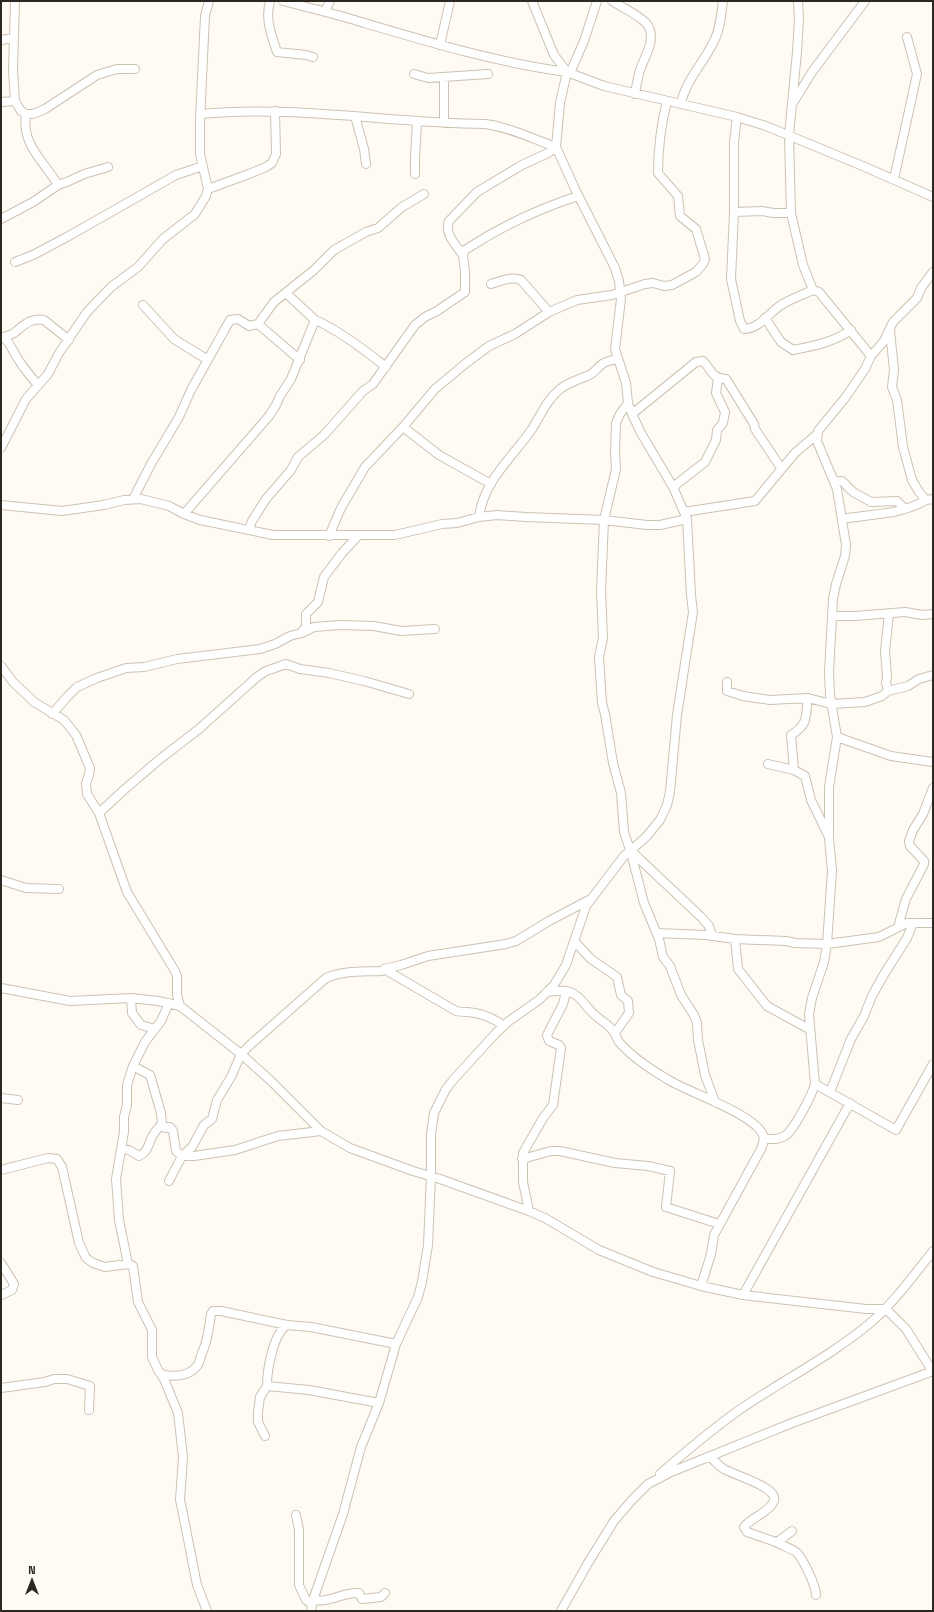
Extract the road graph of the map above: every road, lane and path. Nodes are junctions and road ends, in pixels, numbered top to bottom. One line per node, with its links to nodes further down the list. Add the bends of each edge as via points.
1 (15, 1): 15 (street)
2 (209, 1): 32 (street, via 204,23)
3 (270, 1): 18 (street, via 268,26 276,52)
4 (283, 1): 13 (street)
5 (330, 1): 13 (street)
6 (450, 1): 17 (street)
7 (532, 1): 20 (street, via 554,55)
8 (597, 1): 20 (street, via 584,41)
9 (612, 1): 24 (street, via 641,19 651,34)
10 (723, 1): 28 (street, via 714,42 685,89)
11 (798, 1): 29 (street)
12 (865, 1): 29 (street, via 812,72)
13 (325, 11): 17 (street)
14 (907, 37): 43 (street, via 917,74)
15 (14, 38): 16 (street); 25 (street)
16 (1, 40)
17 (440, 45): 20 (street, via 528,67)
18 (313, 57)
19 (135, 69): 31 (street, via 97,75 54,103 33,114)
20 (568, 73): 24 (street); 38 (street, via 560,103)
21 (414, 74): 23 (street, via 428,78)
22 (488, 74): 23 (street)
23 (444, 77): 36 (street)
24 (635, 94): 26 (street)
25 (15, 101): 27 (street); 31 (street)
26 (666, 101): 28 (street); 58 (street, via 658,148 658,173 678,196 680,216 696,229 705,259 696,272 672,285 645,284)
27 (1, 102)
28 (681, 104): 34 (street)
29 (792, 104): 37 (street)
30 (275, 111): 32 (street); 33 (street); 45 (street, via 276,154 272,163)
31 (26, 114): 44 (street, via 26,131 31,146)
32 (200, 114): 40 (street)
33 (355, 116): 35 (street); 39 (street)
34 (737, 117): 37 (street); 49 (street, via 734,142)
35 (417, 122): 36 (street); 42 (street)
36 (444, 123): 38 (street, via 494,125)
37 (789, 135): 43 (street); 50 (street)
38 (556, 147): 47 (street); 52 (street, via 477,192 449,221 448,234)
39 (366, 164)
40 (202, 166): 45 (street); 53 (street, via 176,175 67,237)
41 (108, 167): 44 (street)
42 (415, 174)
43 (894, 179): 48 (street)
44 (58, 185): 51 (street)
45 (208, 188): 67 (street, via 195,214 163,239 138,267 111,287 87,312)
46 (424, 194): 57 (street, via 378,228 334,250)
47 (578, 196): 52 (street, via 524,217 465,250); 58 (street, via 615,268)
48 (933, 197)
49 (734, 212): 50 (street); 61 (street, via 731,279 740,321 744,329 748,329)
50 (791, 213): 56 (street, via 802,265)
51 (1, 219)
52 (463, 255): 72 (street, via 465,292 425,316 415,325)
53 (15, 262)
54 (933, 272): 65 (street, via 917,298 893,322)
55 (491, 284): 60 (street, via 516,278)
56 (813, 290): 61 (street, via 781,306); 64 (street, via 819,292)
57 (286, 293): 62 (street); 63 (street, via 274,302)
58 (621, 293): 60 (street, via 577,300); 69 (street, via 615,349)
59 (143, 305): 70 (street, via 174,339)
60 (548, 312): 77 (street, via 515,334 489,346 465,364 435,390)
61 (765, 318): 64 (street, via 781,342 793,350 817,346 844,336)
62 (315, 320): 71 (street); 72 (street, via 324,323 362,348)
63 (258, 324): 70 (street, via 249,326 238,319 230,320); 71 (street)
64 (852, 330): 68 (street)
65 (890, 331): 68 (street); 85 (street, via 894,370 892,386 903,447 912,480 919,492)
66 (2, 338): 67 (street, via 39,319 44,320); 74 (street, via 12,346 18,360)
67 (69, 340): 74 (street)
68 (871, 356): 78 (street, via 865,369)
69 (618, 359): 75 (street, via 626,383); 82 (street, via 601,364 596,371 560,389)
70 (208, 360): 84 (street)
71 (300, 360): 88 (street, via 269,416)
72 (386, 367): 93 (street, via 324,435 298,457 291,470 266,498)
73 (718, 378): 76 (street, via 703,361 696,362); 80 (street, via 726,379); 83 (street, via 716,393 725,412 716,440 705,462)
74 (38, 385): 79 (street, via 21,407)
75 (628, 403): 76 (street); 92 (street, via 616,423 616,469)
76 (632, 414): 83 (street)
77 (403, 427): 82 (street, via 439,455); 94 (street, via 365,467 344,502)
78 (816, 435): 80 (street); 81 (street)
79 (1, 448)
80 (781, 468): 89 (street, via 755,501)
81 (834, 482): 87 (street, via 842,481 853,492 871,502 897,501); 91 (street)
82 (491, 484): 90 (street)
83 (673, 487): 89 (street)
84 (133, 499): 86 (street, via 62,511); 88 (street, via 168,506)
85 (930, 499): 87 (street)
86 (1, 505)
87 (905, 509): 91 (street)
88 (184, 514): 93 (street)
89 (685, 515): 92 (street, via 660,525); 116 (street, via 693,620 677,715 670,792 660,820 646,837)
90 (479, 517): 92 (street, via 497,514); 95 (street, via 395,535)
91 (842, 519): 98 (street, via 845,556 836,584)
92 (604, 520): 116 (street, via 603,638 599,669 602,703 621,793 624,832)
93 (249, 530): 94 (street, via 273,535)
94 (329, 536): 95 (street)
95 (358, 536): 100 (street, via 324,577 318,602 306,614 306,627)
96 (889, 614): 97 (street); 98 (street); 104 (street, via 885,651)
97 (933, 614)
98 (833, 616): 107 (street, via 829,677)
99 (435, 630): 100 (street, via 340,625 314,627)
100 (301, 633): 108 (street, via 260,649 126,668 77,687)
101 (1, 666): 108 (street, via 34,702)
102 (933, 675): 104 (street)
103 (727, 682): 106 (street, via 727,691 744,696 770,700)
104 (888, 691): 107 (street, via 882,696 864,702)
105 (409, 694): 114 (street, via 341,675 300,669 286,664 276,667 254,680)
106 (808, 698): 107 (street); 112 (street, via 804,724 791,735)
107 (831, 704): 109 (street)
108 (52, 714): 114 (street, via 68,724 80,743 90,768 86,789)
109 (837, 737): 110 (street, via 891,756); 115 (street, via 829,787)
110 (933, 762)
111 (768, 764): 112 (street)
112 (794, 770): 115 (street, via 805,776 811,800)
113 (933, 788): 122 (street, via 909,841 924,864 906,899)
114 (98, 813): 134 (street, via 128,892 175,971)
115 (829, 838): 127 (street, via 832,871)
116 (630, 850): 119 (street); 123 (street, via 644,903); 124 (street, via 684,899 709,926)
117 (1, 880): 118 (street, via 26,888)
118 (59, 889)
119 (592, 899): 126 (street, via 582,914); 128 (street, via 516,941 428,956)
120 (913, 923): 121 (street); 122 (street); 143 (street, via 907,938 872,996 851,1039)
121 (933, 923)
122 (898, 927): 127 (street, via 879,937)
123 (657, 933): 124 (street); 146 (street, via 662,957 670,966 681,995 697,1023 705,1075)
124 (712, 936): 125 (street)
125 (735, 939): 127 (street); 137 (street, via 738,970 767,1006)
126 (574, 941): 130 (street, via 566,965); 138 (street, via 590,959 617,977 621,995 628,1001 629,1013)
127 (827, 944): 137 (street, via 812,998)
128 (384, 969): 135 (street, via 456,1011 490,1017); 139 (street, via 336,974 326,978)
129 (1, 988): 132 (street, via 70,1001)
130 (547, 992): 131 (street); 135 (street)
131 (566, 992): 138 (street, via 581,998); 153 (street, via 563,1004 547,1035 548,1041 561,1048 553,1105 526,1145)
132 (131, 998): 133 (street); 136 (street, via 132,1013 141,1025)
133 (169, 1003): 134 (street); 136 (street)
134 (180, 1006): 139 (street)
135 (504, 1026): 155 (street, via 454,1079 434,1113)
136 (155, 1029): 141 (street)
137 (809, 1029): 142 (street)
138 (615, 1033): 146 (street, via 625,1048 649,1068 683,1088)
139 (241, 1054): 149 (street); 152 (street, via 217,1100 212,1119 204,1126 192,1148)
140 (933, 1064): 147 (street, via 896,1130)
141 (133, 1066): 148 (street, via 150,1075); 151 (street, via 127,1085 128,1105 124,1117)
142 (815, 1084): 143 (street); 150 (street, via 813,1092 785,1136)
143 (830, 1092): 147 (street)
144 (1, 1098): 145 (street)
145 (18, 1100)
146 (715, 1102): 150 (street, via 753,1123 760,1129)
147 (850, 1103): 164 (street)
148 (162, 1124): 151 (street, via 151,1138 144,1154 139,1156); 152 (street, via 173,1131 176,1151)
149 (321, 1131): 152 (street, via 278,1136 235,1150); 155 (street, via 350,1148)
150 (764, 1139): 158 (street, via 761,1149)
151 (121, 1149): 161 (street, via 116,1179)
152 (182, 1156): 156 (street)
153 (522, 1160): 157 (street, via 523,1182); 158 (street, via 551,1151 560,1151 670,1171 666,1207)
154 (1, 1170): 161 (street, via 48,1158 57,1160 62,1167 79,1243 86,1258 105,1267)
155 (431, 1176): 157 (street); 167 (street, via 428,1245 422,1282 418,1297)
156 (169, 1181)
157 (529, 1211): 162 (street, via 612,1256)
158 (719, 1224): 162 (street)
159 (933, 1251): 165 (street)
160 (1, 1264): 163 (street, via 14,1284 12,1290)
161 (128, 1264): 169 (street, via 134,1268 138,1302 152,1330 152,1357)
162 (700, 1286): 164 (street)
163 (1, 1295)
164 (743, 1295): 165 (street)
165 (886, 1309): 168 (street, via 906,1329); 176 (street, via 848,1340 736,1412 696,1442)
166 (287, 1325): 167 (street, via 311,1327); 169 (street, via 213,1311 206,1347 198,1366 187,1374); 170 (street, via 280,1332 267,1370)
167 (396, 1344): 172 (street)
168 (933, 1371): 175 (street, via 792,1423)
169 (161, 1374): 183 (street, via 178,1413 183,1457 180,1500 192,1563)
170 (267, 1386): 172 (street, via 309,1390); 174 (street, via 260,1396 258,1412 258,1422)
171 (1, 1388): 173 (street, via 67,1379 90,1386)
172 (379, 1403): 182 (street, via 361,1447 343,1514)
173 (89, 1410)
174 (265, 1436)
175 (710, 1457): 176 (street); 179 (street, via 724,1469 772,1492 773,1504 748,1523 744,1530)
176 (648, 1484): 184 (street, via 614,1521)
177 (296, 1515): 182 (street, via 299,1530 299,1585 306,1600)
178 (792, 1531): 179 (street)
179 (776, 1542): 181 (street, via 796,1552 811,1576)
180 (384, 1593): 182 (street, via 381,1597 362,1599 359,1593 348,1593)
181 (816, 1595)
182 (312, 1605)
183 (206, 1611)
184 (562, 1611)

